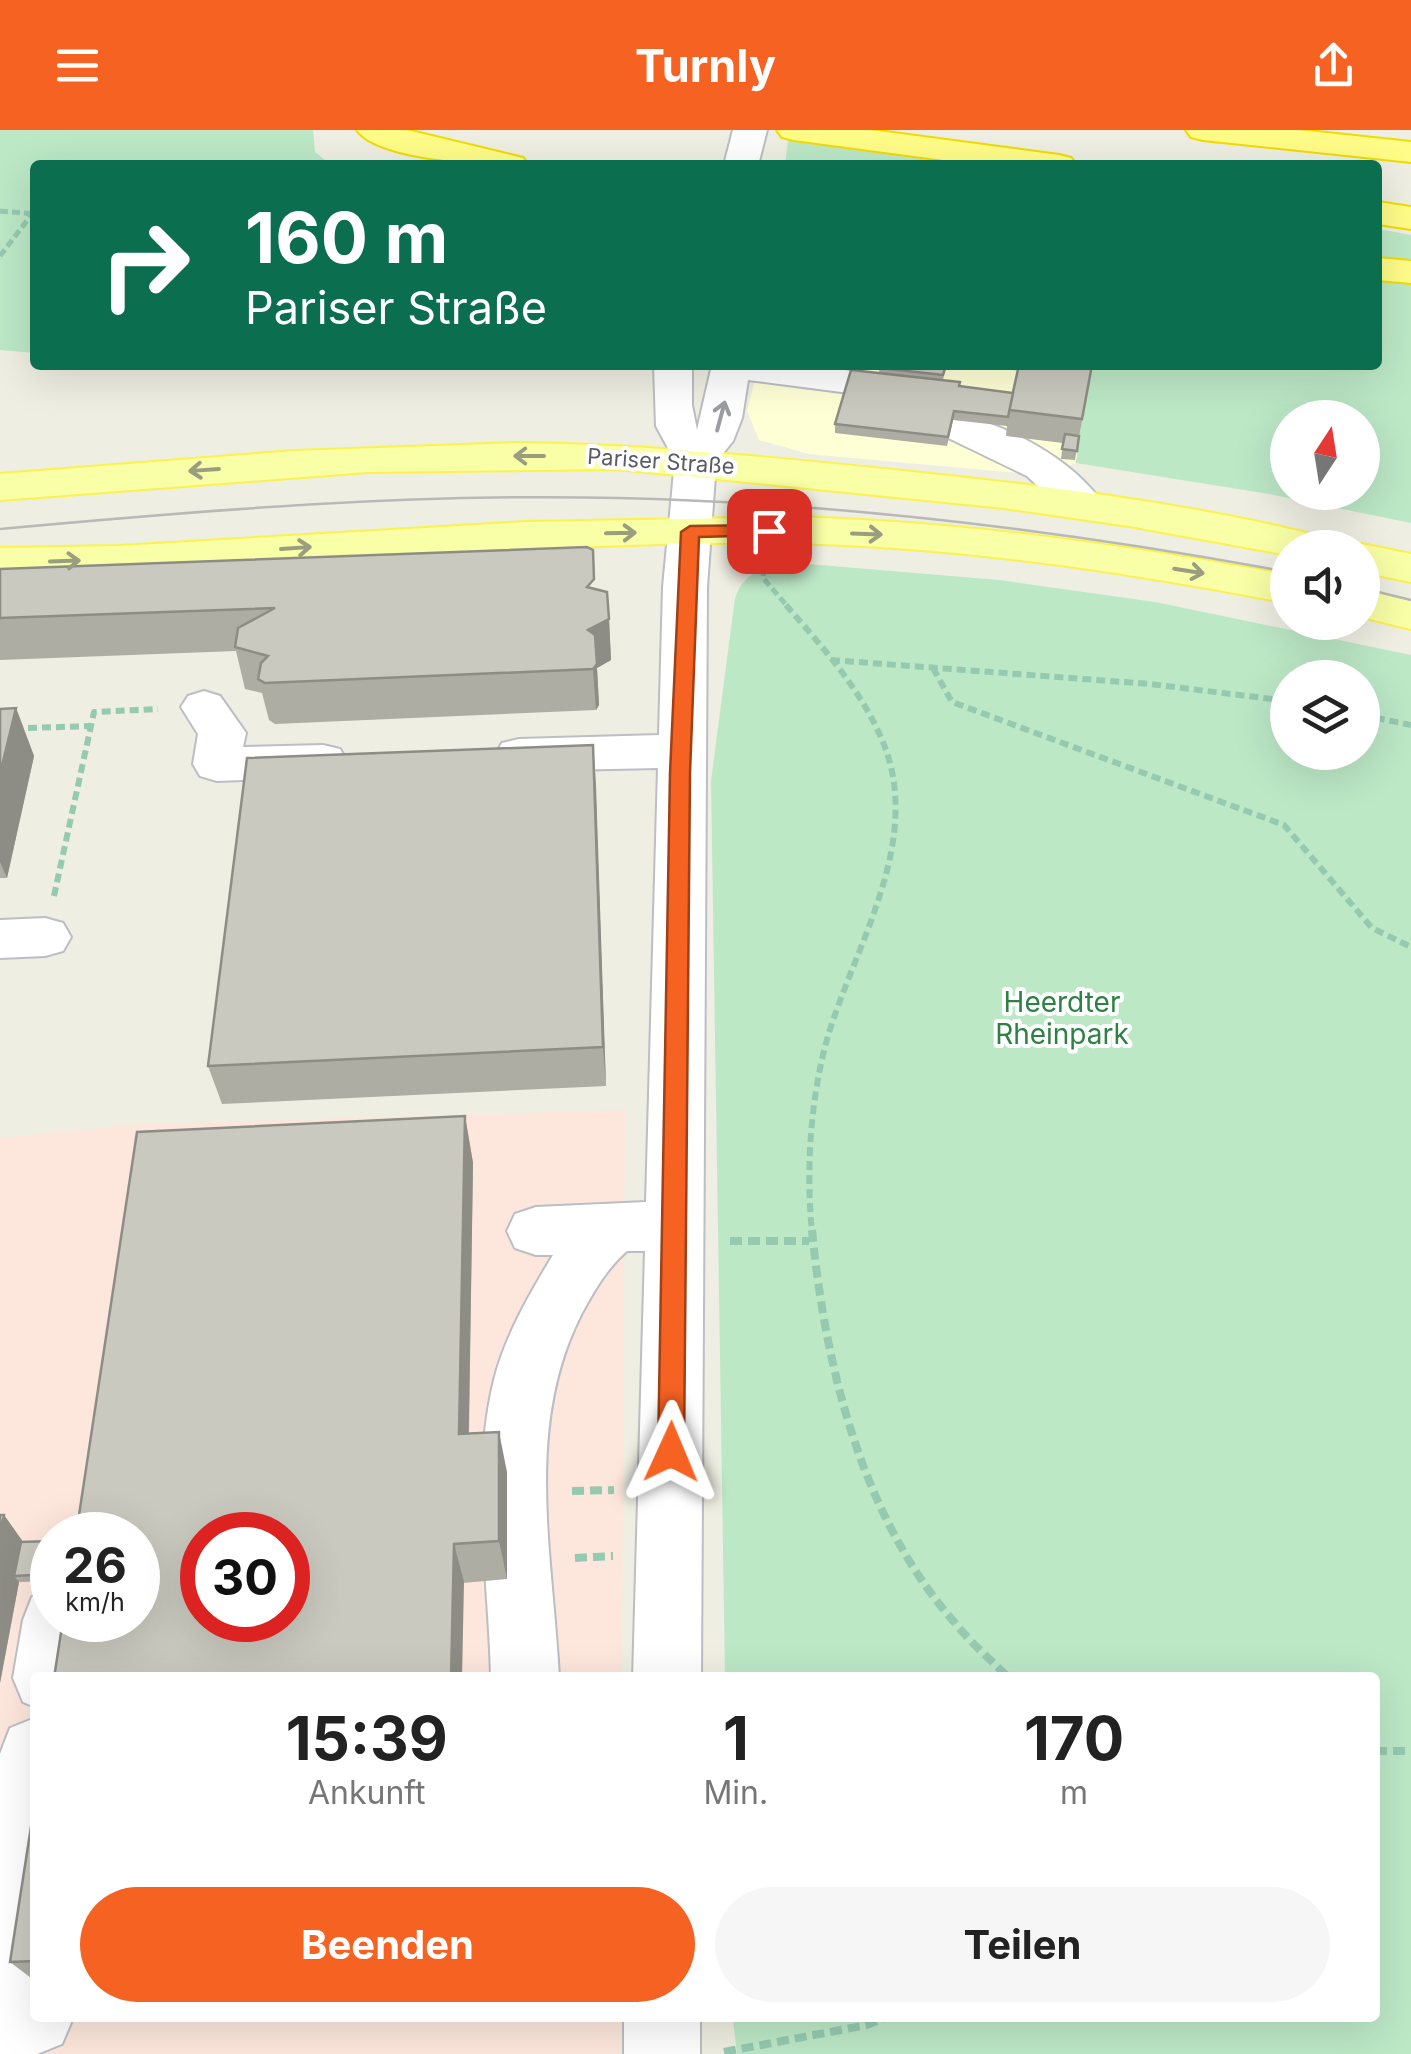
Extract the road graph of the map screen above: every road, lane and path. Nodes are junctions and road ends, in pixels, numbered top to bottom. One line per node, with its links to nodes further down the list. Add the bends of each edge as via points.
1 (374, 130): 6 (highway)
2 (750, 130): 7 (street)
3 (794, 130): 8 (highway)
4 (1203, 130): 5 (highway)
5 (1411, 155)
6 (488, 160)
7 (742, 160)
8 (1020, 160)
9 (0, 211): 10 (path)
10 (30, 214)
11 (30, 218): 12 (path)
12 (0, 256)
13 (1382, 268): 14 (highway)
14 (1411, 272)
15 (673, 370): 21 (street, via 672,424)
16 (730, 370): 21 (street, one-way to 16, via 714,441)
17 (763, 370): 18 (street)
18 (850, 381)
19 (952, 424): 20 (street)
20 (1009, 453): 23 (street, via 1004,479); 24 (street, via 1065,483)
21 (696, 460): 22 (main road, Pariser Straße, one-way to 22, via 426,458); 23 (main road, Pariser Straße); 25 (street)
22 (0, 486)
23 (991, 492): 24 (main road, Pariser Straße)
24 (1082, 504): 26 (main road, Pariser Straße)
25 (690, 532): 28 (main road, one-way to 25); 31 (main road, one-way to 31, via 890,534 1012,545); 42 (street)
26 (1270, 539)
27 (766, 552): 34 (path, via 763,578)
28 (0, 562)
29 (1380, 562): 30 (main road)
30 (1411, 568)
31 (1270, 586)
32 (1380, 607): 33 (main road)
33 (1411, 614)
34 (831, 660): 35 (path); 50 (path, via 875,723 894,782 895,841 826,1046 809,1124)
35 (933, 668): 36 (path); 46 (path, via 952,702 1284,825 1372,928)
36 (1270, 699)
37 (204, 706): 40 (path, via 94,712); 44 (street, via 222,733 216,764)
38 (1380, 718): 39 (path)
39 (1411, 724)
40 (91, 726): 41 (path); 45 (path)
41 (0, 729)
42 (680, 751): 43 (street); 49 (street)
43 (468, 757)
44 (371, 760)
45 (23, 938)
46 (1411, 946)
47 (615, 1229): 48 (street); 49 (street); 53 (street, via 572,1274 525,1379 515,1494)
48 (536, 1231)
49 (675, 1234): 50 (path); 54 (street)
50 (809, 1240): 55 (path, via 839,1392 878,1503 926,1587)
51 (53, 1642): 52 (street)
52 (48, 1672)
53 (525, 1672)
54 (667, 1672)
55 (1002, 1672)
56 (1380, 1751): 57 (path)
57 (1411, 1751)
58 (30, 1784): 59 (street)
59 (0, 1972)
60 (30, 2017): 61 (street)
61 (0, 2018)
62 (662, 2022): 64 (street)
63 (874, 2022): 65 (path)
64 (662, 2054)
65 (714, 2054)

